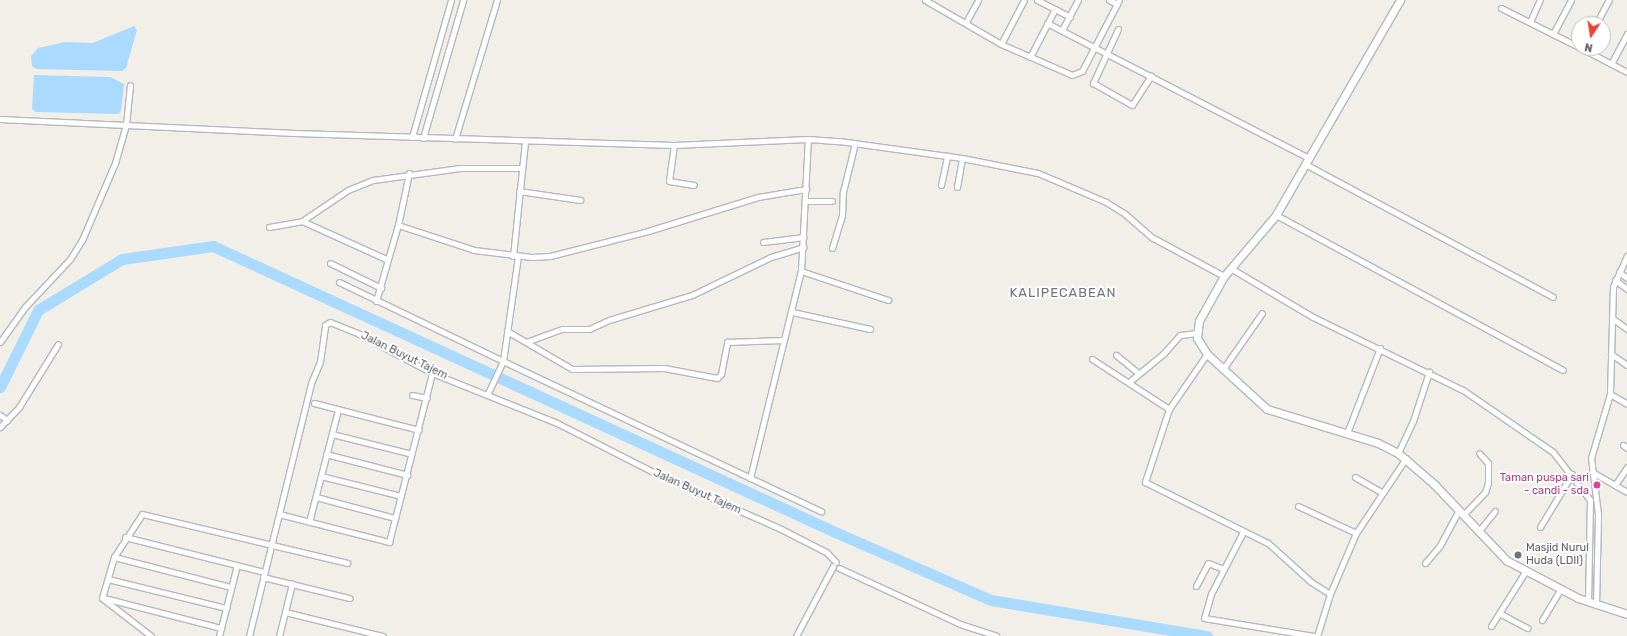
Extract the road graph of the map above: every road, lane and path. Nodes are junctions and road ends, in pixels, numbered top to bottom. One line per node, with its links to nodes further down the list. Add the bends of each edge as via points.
1 (451, 0): 36 (street)
2 (463, 0): 37 (street)
3 (497, 0): 42 (street)
4 (925, 0): 19 (street)
5 (978, 0): 19 (street)
6 (1024, 0): 27 (street)
7 (1037, 0): 16 (street)
8 (1078, 0): 18 (street)
9 (1109, 0): 14 (street)
10 (1400, 0): 49 (street)
11 (1540, 0): 20 (street)
12 (1571, 0): 24 (street)
13 (1609, 0): 17 (street)
14 (1118, 2): 28 (street)
15 (1502, 8): 20 (street)
16 (1055, 9): 18 (street); 21 (street)
17 (1600, 16)
18 (1070, 17): 23 (street)
19 (966, 22): 27 (street)
20 (1530, 22): 24 (street)
21 (1047, 23): 23 (street); 31 (street)
22 (1118, 29): 29 (street)
23 (1062, 30): 28 (street)
24 (1553, 34): 26 (street)
25 (1627, 34): 32 (street)
26 (1571, 43)
27 (1001, 44): 31 (street)
28 (1096, 47): 29 (street); 31 (street, via 1082,71 1076,75)
29 (1106, 52): 34 (street); 34 (street, via 1093,83 1128,105 1133,103)
30 (1596, 56): 32 (street)
31 (1030, 57)
32 (1611, 64): 33 (street)
33 (1627, 72)
34 (1151, 76): 49 (street)
35 (130, 85): 39 (street)
36 (424, 96): 37 (street); 40 (street)
37 (434, 99): 41 (street)
38 (0, 119): 39 (street)
39 (127, 125): 40 (street); 92 (street, via 115,163 82,240 70,259 25,307)
40 (412, 137): 41 (street)
41 (423, 138): 42 (street)
42 (455, 139): 44 (street)
43 (808, 139): 45 (street); 46 (street); 55 (street)
44 (527, 141): 46 (street); 50 (street)
45 (855, 144): 47 (street); 67 (street, via 843,192 842,215)
46 (674, 145): 52 (street, via 669,180)
47 (947, 156): 48 (street); 53 (street)
48 (962, 158): 54 (street); 75 (street, via 1038,173 1106,202 1125,214 1153,238)
49 (1307, 161): 60 (street); 81 (street)
50 (522, 168): 51 (street, via 460,168); 56 (street)
51 (409, 173): 61 (street, via 359,185); 62 (street)
52 (694, 184)
53 (941, 185)
54 (956, 187)
55 (806, 189): 59 (street); 68 (street, via 758,197 648,231 550,256)
56 (520, 192): 57 (street); 68 (street)
57 (580, 200)
58 (832, 200): 59 (street)
59 (806, 201): 64 (street)
60 (1276, 215): 72 (street); 103 (street)
61 (302, 221): 63 (street); 70 (street)
62 (398, 225): 68 (street, via 474,250); 70 (street)
63 (269, 227)
64 (804, 238): 65 (street); 66 (street)
65 (763, 242)
66 (803, 247): 73 (street); 93 (street, via 771,257 692,294 609,320 589,329 562,328)
67 (832, 248)
68 (515, 256): 89 (street)
69 (1627, 256): 74 (street)
70 (386, 259): 79 (street)
71 (330, 262): 79 (street)
72 (1232, 269): 75 (street); 95 (street, via 1313,317)
73 (801, 271): 82 (street); 84 (street)
74 (1619, 272): 76 (street); 77 (street)
75 (1224, 276): 90 (street, via 1199,321)
76 (1627, 278)
77 (1615, 280): 80 (street); 86 (street)
78 (339, 282): 83 (street)
79 (381, 288): 83 (street)
80 (1627, 289)
81 (1553, 298)
82 (888, 300)
83 (376, 301): 100 (street)
84 (792, 312): 88 (street); 91 (street)
85 (1262, 313): 102 (street)
86 (1612, 318): 87 (street); 97 (street)
87 (1627, 328)
88 (870, 329)
89 (507, 331): 93 (street); 100 (street)
90 (1197, 333): 96 (street); 106 (street, via 1180,335 1163,354)
91 (783, 340): 93 (street, via 727,342 721,374 717,378 664,368 572,369); 132 (street)
92 (0, 342)
93 (526, 342)
94 (58, 344): 116 (street, via 39,378)
95 (1380, 348): 104 (street); 119 (street)
96 (1206, 354): 102 (street); 114 (street)
97 (1611, 354): 101 (street); 109 (street)
98 (1116, 355): 106 (street)
99 (1092, 358): 107 (street)
100 (503, 363): 108 (street); 132 (street)
101 (1627, 365)
102 (1223, 369): 119 (street, via 1272,411)
103 (1563, 370)
104 (1429, 372): 121 (street, via 1413,421); 128 (street, via 1463,390 1540,442)
105 (432, 373): 108 (street, Jalan Buyut Tajem); 111 (street); 144 (street, Jalan Buyut Tajem, via 359,334 327,323 320,362 311,383)
106 (1138, 373): 107 (street)
107 (1129, 382): 114 (street)
108 (489, 391): 157 (street, Jalan Buyut Tajem, via 583,435 657,474 781,528 826,552)
109 (1610, 394): 113 (street); 127 (street, via 1591,458)
110 (412, 395): 111 (street)
111 (427, 398): 118 (street)
112 (314, 404): 115 (street)
113 (1627, 404)
114 (1169, 409): 148 (street, via 1145,482)
115 (338, 410): 118 (street); 120 (street)
116 (3, 417): 117 (street)
117 (0, 428)
118 (419, 430): 124 (street)
119 (1347, 433): 121 (street)
120 (332, 434): 123 (street); 124 (street)
121 (1398, 453): 125 (street)
122 (1479, 453): 143 (street, via 1488,463 1488,483 1485,492)
123 (326, 454): 129 (street); 130 (street)
124 (412, 454): 129 (street)
125 (1406, 458): 136 (street); 143 (street)
126 (1627, 467): 133 (street)
127 (1592, 472): 133 (street); 134 (street)
128 (1572, 474): 138 (street); 147 (street)
129 (407, 475): 137 (street)
130 (321, 476): 137 (street); 139 (street)
131 (1355, 477): 136 (street)
132 (750, 478): 141 (street)
133 (1615, 485): 135 (street)
134 (1595, 489): 138 (street); 170 (street)
135 (1627, 492)
136 (1384, 493): 150 (street)
137 (401, 496): 145 (street)
138 (1588, 496): 169 (street)
139 (316, 497): 145 (street); 146 (street)
140 (1298, 506): 150 (street)
141 (821, 510)
142 (1495, 511): 149 (street)
143 (1461, 513): 149 (street); 155 (street, via 1439,547)
144 (279, 514): 146 (street); 152 (street, Jalan Buyut Tajem)
145 (395, 518): 146 (street, via 389,542)
146 (309, 522)
147 (1540, 527)
148 (1243, 532): 158 (street); 166 (street, via 1276,550 1311,582)
149 (1478, 532): 159 (street, via 1500,555)
150 (1356, 533): 166 (street)
151 (125, 537): 152 (street, via 143,514); 153 (street); 156 (street)
152 (271, 544): 154 (street); 160 (street, Jalan Buyut Tajem)
153 (114, 557): 161 (street); 164 (street)
154 (347, 563)
155 (1425, 563)
156 (237, 565): 160 (street); 164 (street)
157 (836, 565): 185 (street); 186 (street, Jalan Buyut Tajem, via 960,624)
158 (1224, 569): 163 (street, via 1208,563); 187 (street, via 1211,594 1204,618)
159 (1525, 572): 165 (street); 173 (street)
160 (264, 575): 162 (street); 182 (street, Jalan Buyut Tajem)
161 (108, 579): 167 (street); 171 (street)
162 (292, 584): 168 (street); 172 (street)
163 (1196, 586)
164 (231, 587): 171 (street)
165 (1560, 590): 169 (street); 175 (street)
166 (1330, 594): 187 (street)
167 (102, 598): 177 (street); 180 (street)
168 (349, 598)
169 (1588, 602): 170 (street)
170 (1596, 605): 174 (street)
171 (226, 608): 177 (street)
172 (285, 612): 179 (street); 184 (street)
173 (1501, 614): 176 (street); 178 (street)
174 (1627, 614)
175 (1542, 620)
176 (1491, 626)
177 (221, 628): 181 (street)
178 (1527, 628)
179 (280, 635): 183 (street)
180 (151, 636)
181 (219, 636)
182 (249, 636)
183 (286, 636)
184 (383, 636)
185 (796, 636)
186 (996, 636)
187 (1316, 636)

